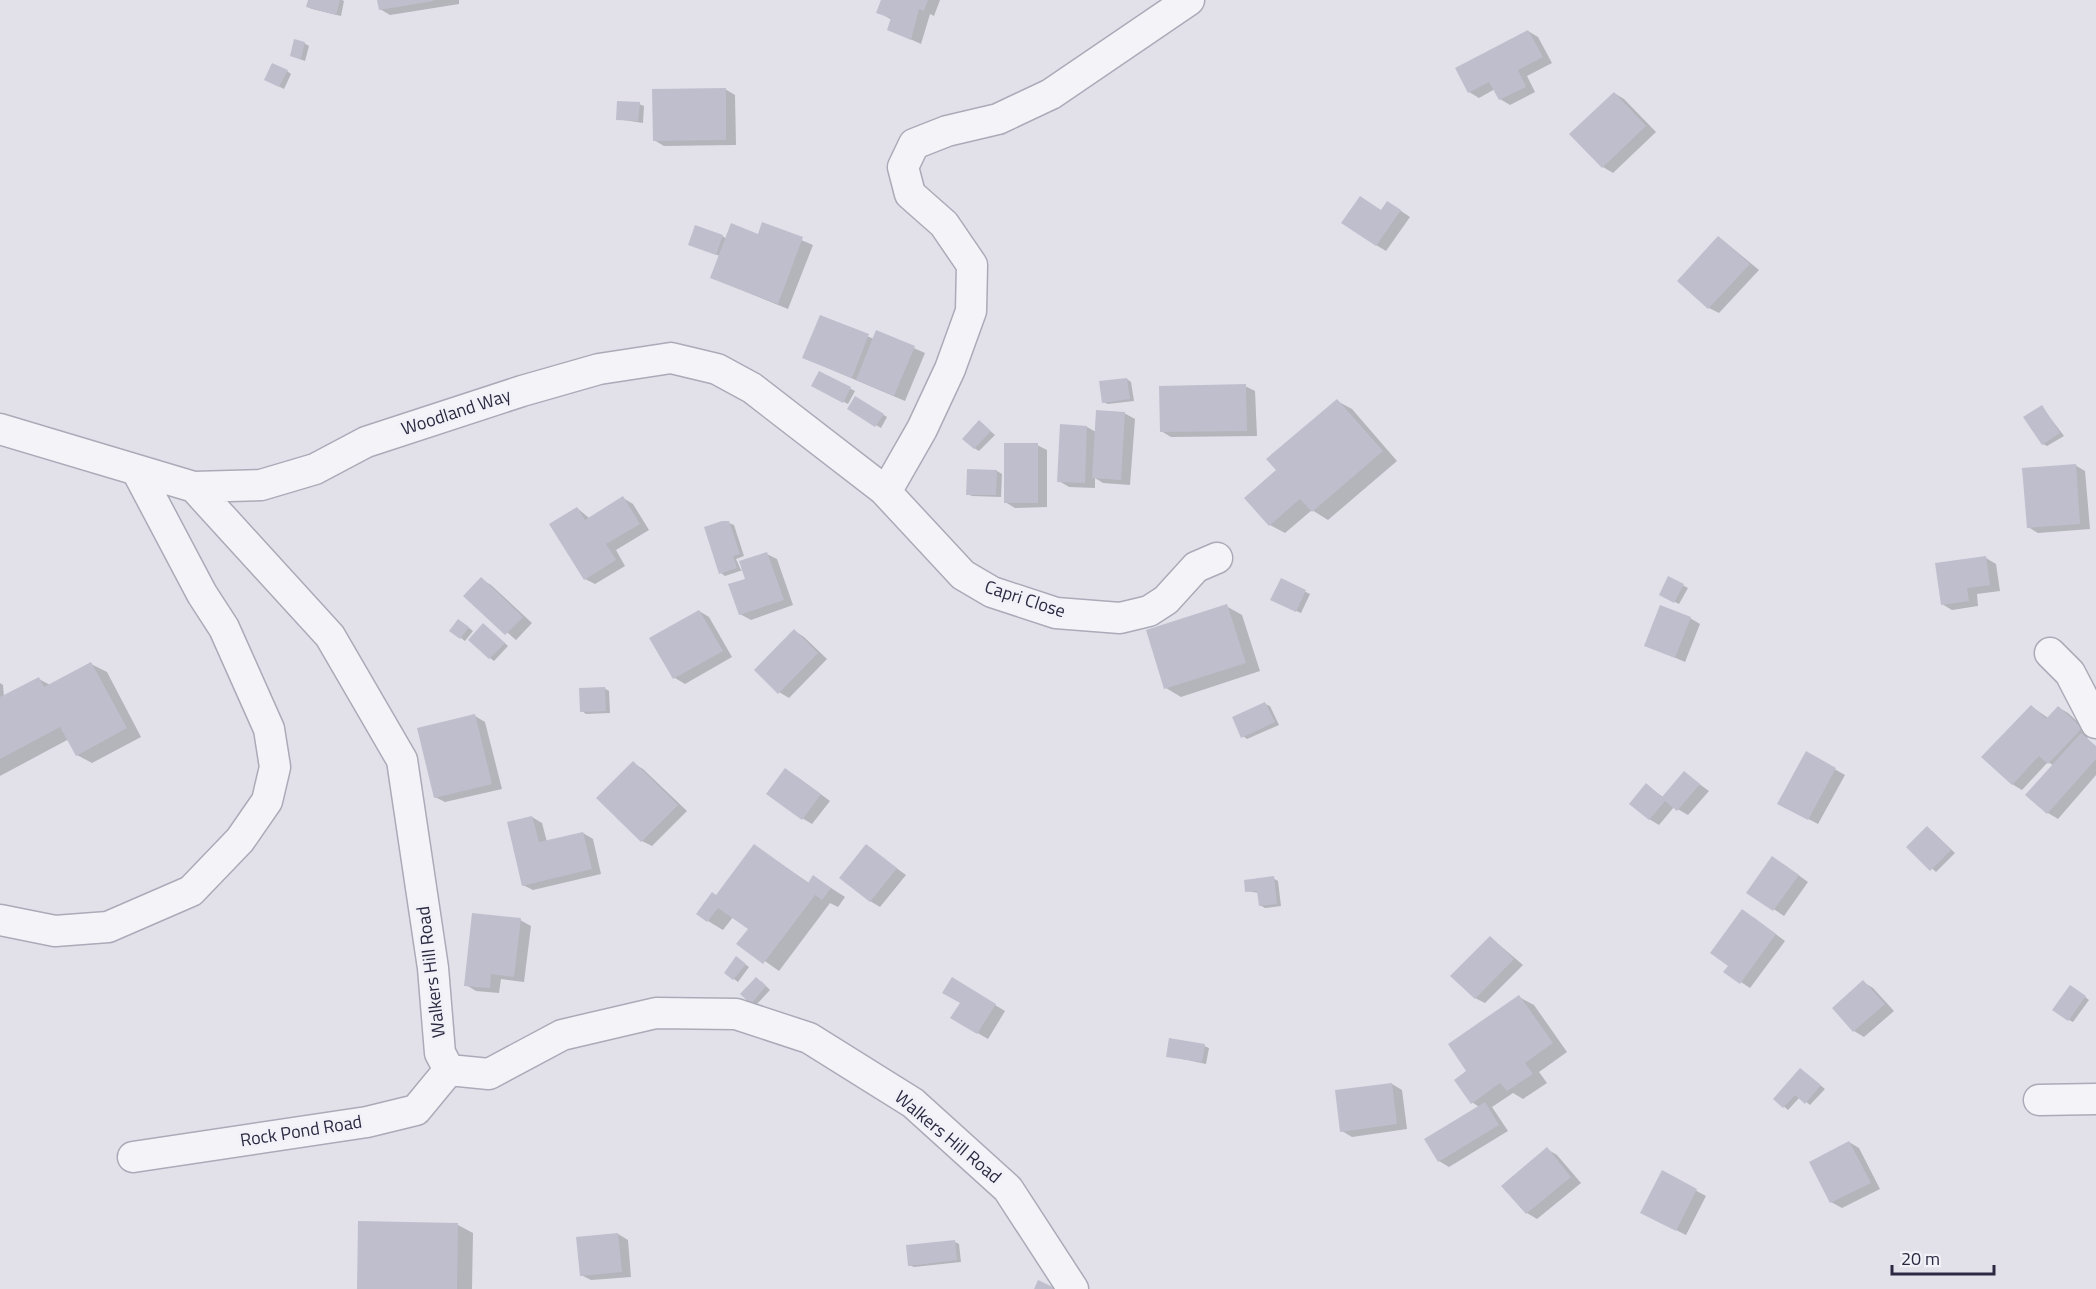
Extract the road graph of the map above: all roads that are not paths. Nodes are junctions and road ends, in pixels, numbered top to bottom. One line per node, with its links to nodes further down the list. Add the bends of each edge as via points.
1 (1189, 0): 5 (street, via 1051,94 998,119 947,131 914,144 903,167 910,194 944,224 972,265 970,311 950,369)
2 (0, 429): 3 (street, Woodland Way)
3 (138, 471): 4 (street, Woodland Way); 9 (street, via 224,628 269,729 275,767 267,801 240,840 191,891 108,927 55,931)
4 (195, 487): 5 (street, Woodland Way, via 261,485 315,469 366,442 522,391 599,369 671,358 717,369 752,388); 10 (street, Walkers Hill Road, via 330,636 402,760 433,968 440,1053)
5 (886, 492): 6 (street, Capri Close, via 963,575 992,592 1056,613 1120,618 1149,611 1166,600 1196,567)
6 (1217, 558)
7 (2050, 653): 8 (street, via 2070,673)
8 (2096, 723)
9 (0, 920)
10 (449, 1070): 13 (street, Rock Pond Road, via 416,1110 367,1122); 14 (street, Walkers Hill Road, via 489,1074 562,1035 656,1013 736,1014 809,1038 913,1103 1008,1188)
11 (2096, 1099): 12 (street)
12 (2038, 1100)
13 (133, 1157)
14 (1073, 1289)

